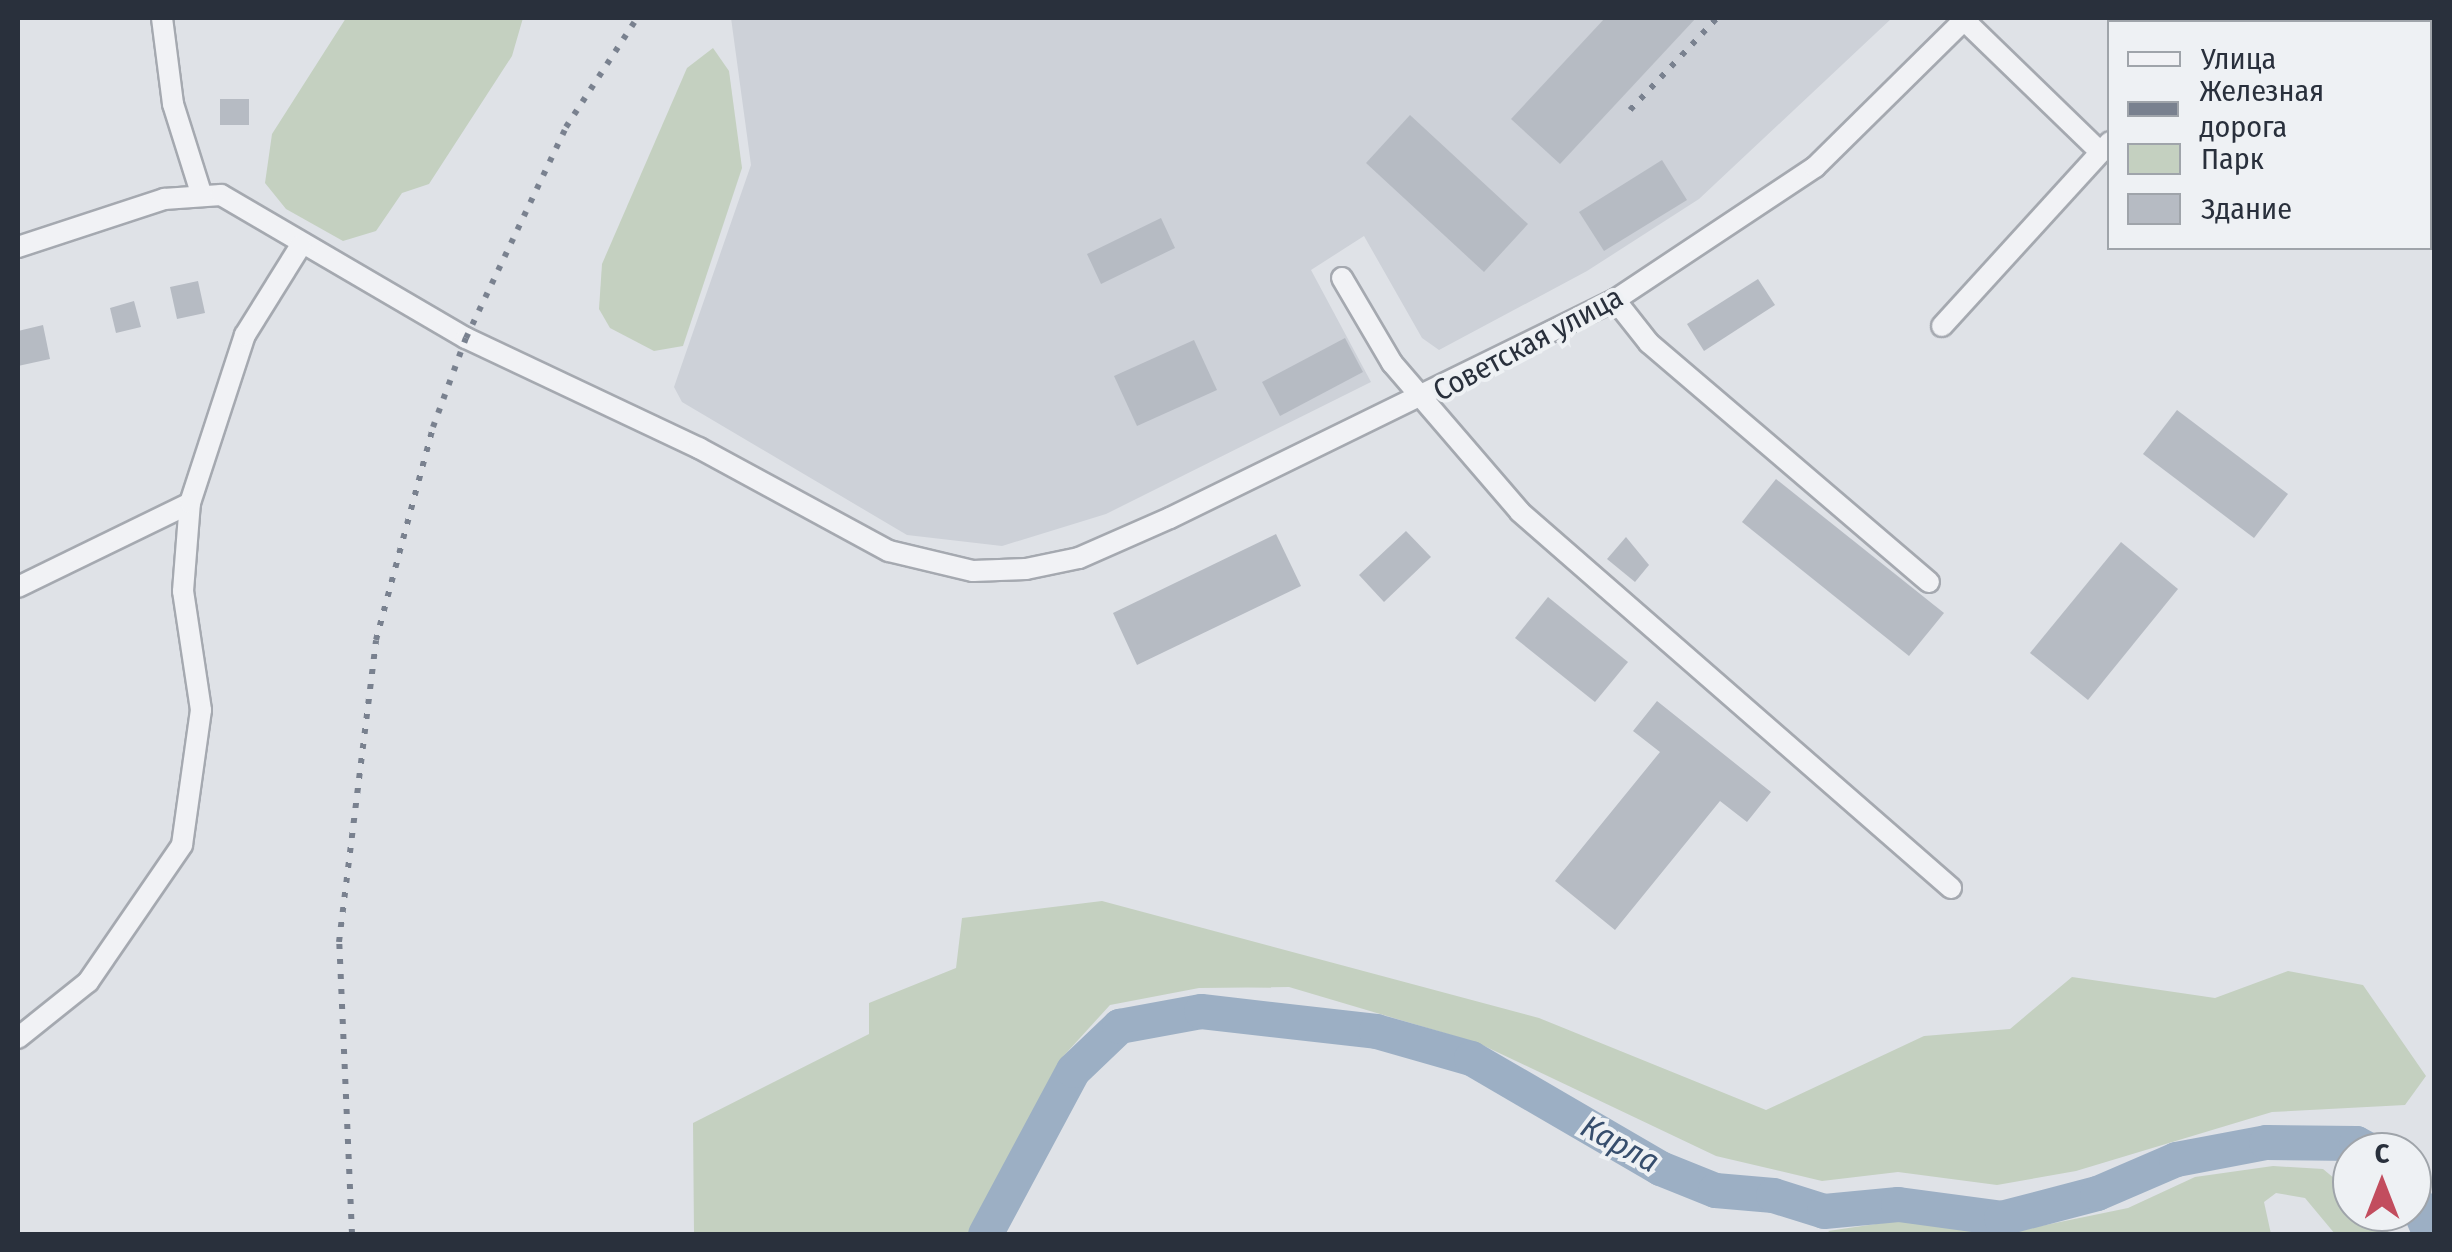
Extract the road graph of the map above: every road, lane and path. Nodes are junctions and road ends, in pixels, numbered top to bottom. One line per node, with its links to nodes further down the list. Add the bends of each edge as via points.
1 (162, 18): 4 (street, via 172,104)
2 (1965, 19): 3 (street); 8 (street, Советская улица, via 1815,167)
3 (2105, 147): 9 (street)
4 (201, 193): 5 (street, Советская улица, via 246,206); 6 (street)
5 (301, 245): 10 (street, Советская улица, via 466,338 699,448 889,551 973,571 1078,558); 11 (street, via 245,334)
6 (18, 247)
7 (1342, 278): 10 (street, via 1392,363)
8 (1615, 300): 10 (street, Советская улица); 12 (street, via 1649,344)
9 (1942, 326)
10 (1428, 397): 14 (street, via 1520,512)
11 (190, 503): 13 (street); 15 (street, via 183,591 201,710 182,845 88,982)
12 (1930, 582)
13 (18, 587)
14 (1952, 888)
15 (18, 1038)

